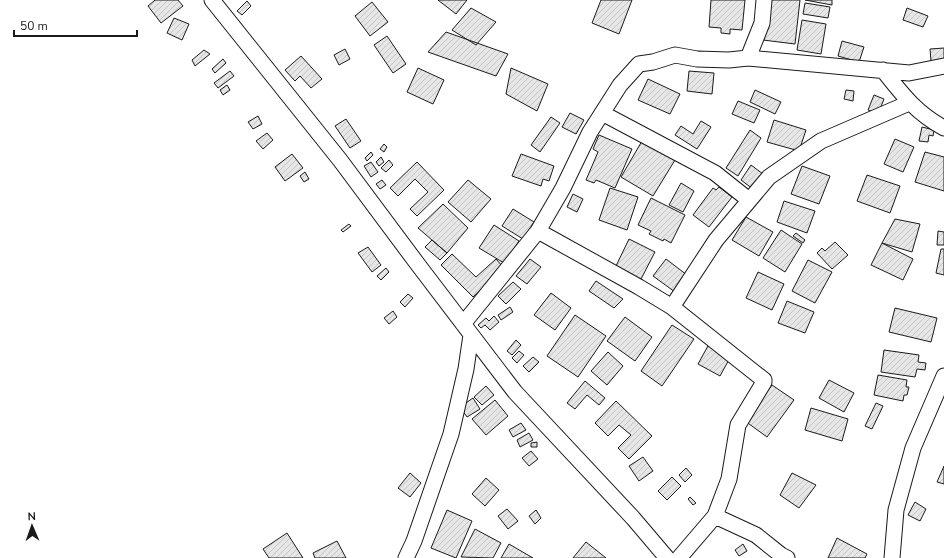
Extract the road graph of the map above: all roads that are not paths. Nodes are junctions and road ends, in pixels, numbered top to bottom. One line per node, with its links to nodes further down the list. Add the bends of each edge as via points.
1 (212, 0): 12 (street, via 340,160)
2 (764, 0): 3 (street, via 762,23)
3 (748, 58): 5 (street); 7 (street, via 697,59 675,55 638,64 620,85)
4 (944, 66): 5 (street, via 908,73)
5 (883, 70): 6 (street)
6 (909, 103): 8 (street); 9 (street, via 821,142 769,177)
7 (602, 113): 9 (street, via 715,173); 10 (street)
8 (944, 128)
9 (749, 200): 11 (street, via 716,240)
10 (538, 231): 11 (street); 12 (street)
11 (672, 307): 14 (street, via 764,380 738,425 729,479)
12 (467, 329): 15 (street, via 466,369 450,434); 16 (street, via 515,392)
13 (944, 376): 19 (street, via 913,448 896,510)
14 (715, 516): 17 (street); 18 (street, via 756,535)
15 (406, 558)
16 (667, 558)
17 (679, 558)
18 (788, 558)
19 (892, 558)

